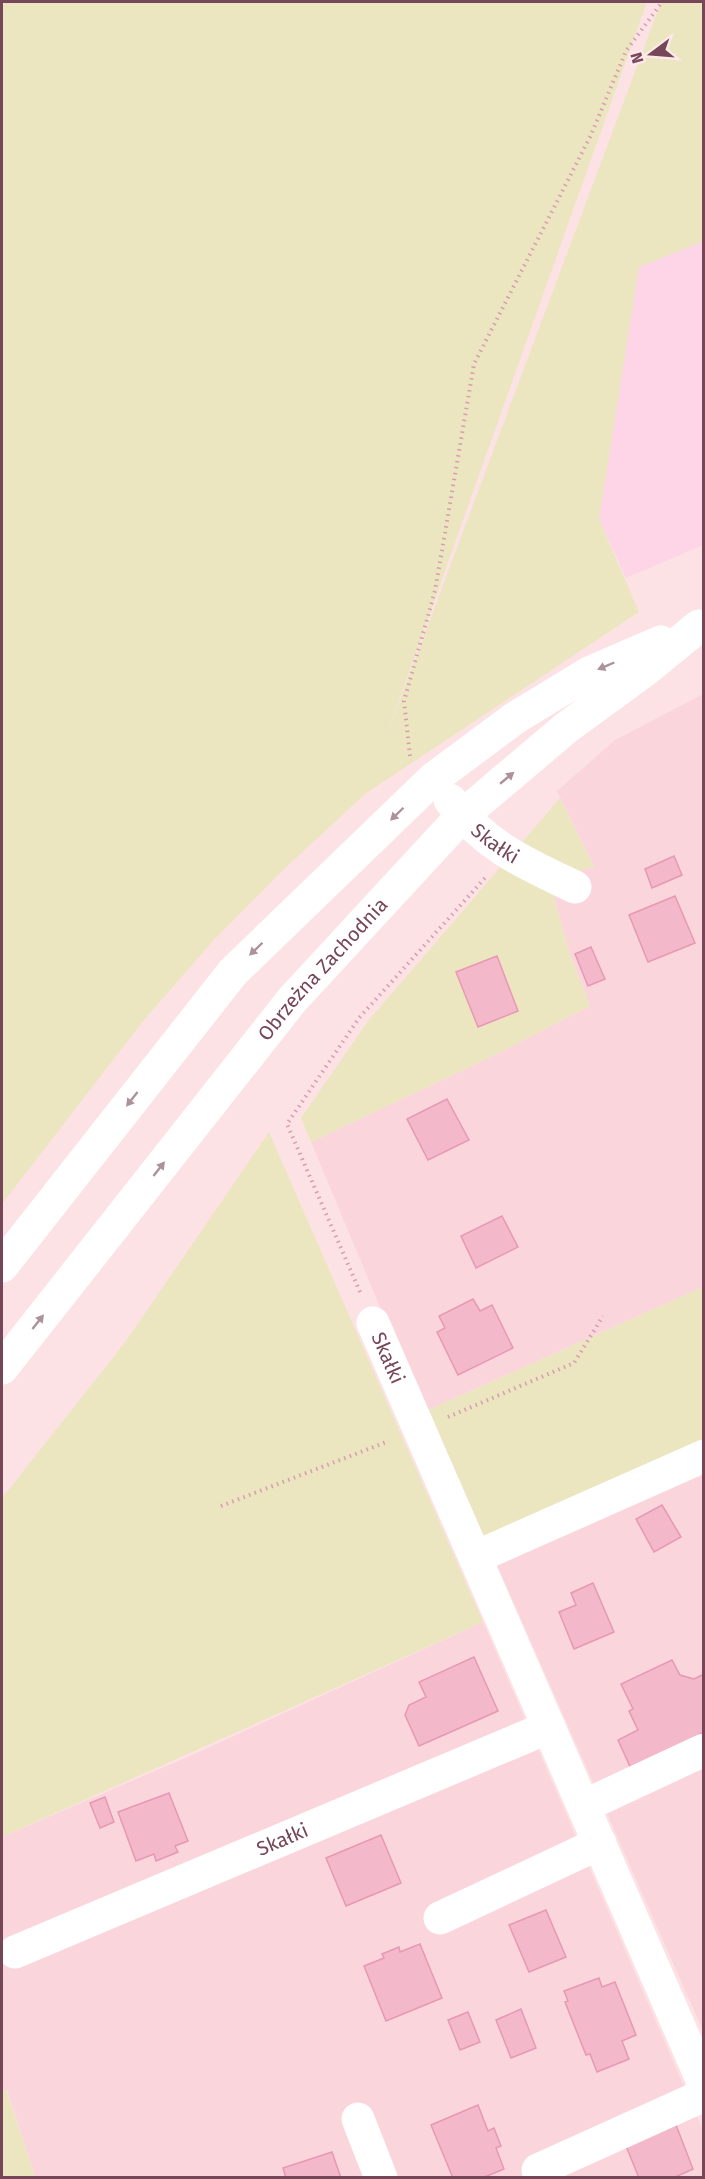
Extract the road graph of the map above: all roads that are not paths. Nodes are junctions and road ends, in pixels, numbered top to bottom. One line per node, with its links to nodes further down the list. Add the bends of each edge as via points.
1 (701, 625): 2 (street, Obrzeżna Zachodnia, one-way to 2, via 589,673 515,718); 3 (street, Obrzeżna Zachodnia, one-way to 1, via 566,728)
2 (433, 779): 3 (street, Skałki); 5 (street, Obrzeżna Zachodnia, one-way to 5, via 233,972)
3 (462, 816): 4 (street, Skałki, via 506,854); 7 (street, Obrzeżna Zachodnia, one-way to 3, via 292,1000)
4 (575, 887)
5 (2, 1266)
6 (373, 1323): 9 (street, Skałki)
7 (2, 1368)
8 (704, 1456): 9 (street)
9 (476, 1557): 10 (street, Skałki)
10 (549, 1727): 12 (street, Skałki); 15 (street, Skałki)
11 (704, 1750): 12 (street)
12 (584, 1806): 13 (street, Skałki)
13 (600, 1843): 14 (street); 16 (street, Skałki)
14 (440, 1918)
15 (15, 1952)
16 (704, 2084)
17 (704, 2095): 19 (street)
18 (357, 2119): 20 (street)
19 (538, 2170)
20 (381, 2178)

